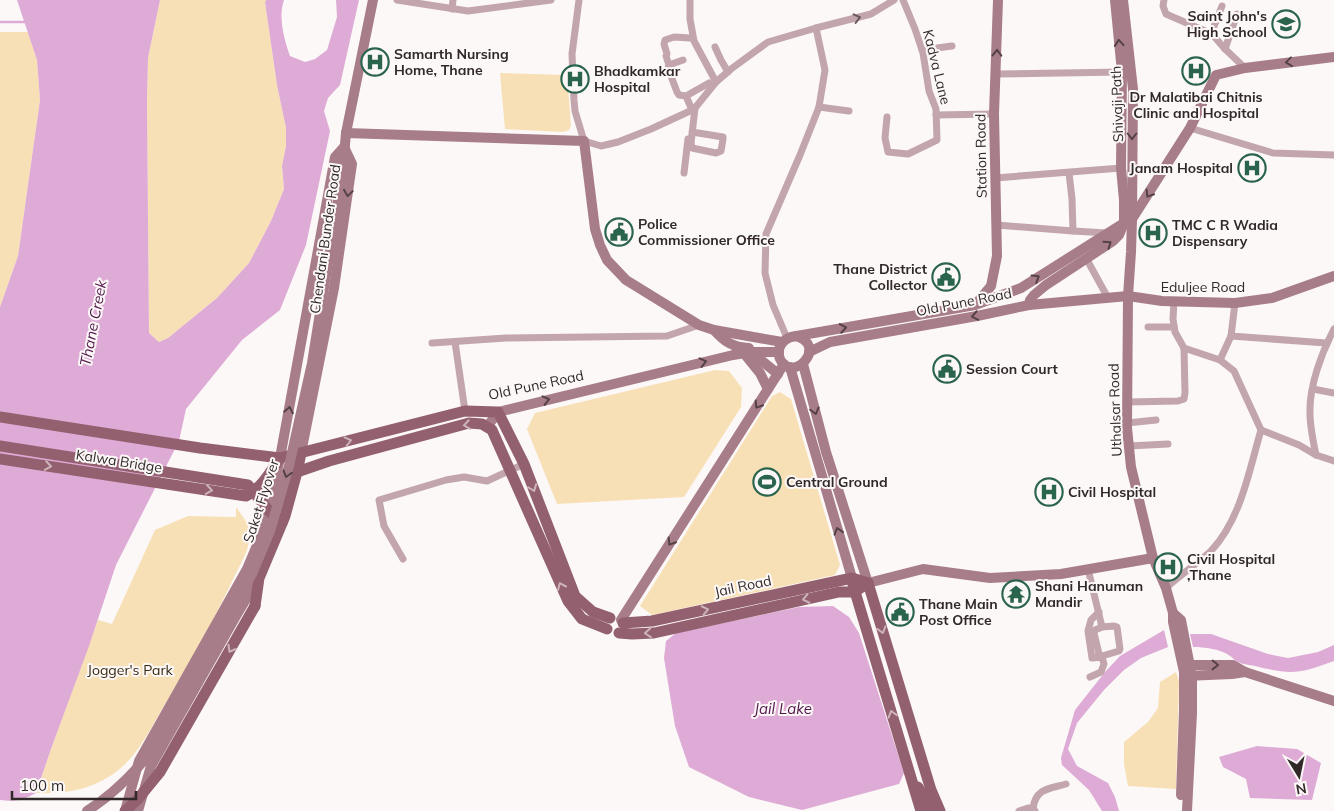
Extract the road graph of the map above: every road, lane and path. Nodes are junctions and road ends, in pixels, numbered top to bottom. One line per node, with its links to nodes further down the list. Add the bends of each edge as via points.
1 (372, 0): 40 (main road, Chendani Bunder Road)
2 (397, 0): 14 (street)
3 (453, 0): 14 (street)
4 (552, 0): 14 (street, via 468,11)
5 (579, 0): 41 (street, via 572,54 575,111)
6 (690, 0): 30 (street, via 692,35)
7 (894, 0): 16 (street, one-way to 7, via 871,14)
8 (903, 0): 22 (street, Kadva Lane)
9 (998, 0): 29 (main road, Station Road, one-way to 9)
10 (1115, 0): 28 (main road, one-way to 10)
11 (1124, 0): 48 (main road, Shivaji Path, one-way to 48, via 1132,90)
12 (1164, 0): 17 (street, via 1166,14)
13 (1222, 6): 17 (street)
14 (452, 9)
15 (1236, 14): 21 (street)
16 (816, 28): 27 (street, via 768,42); 32 (street, via 824,70)
17 (1211, 34): 21 (street)
18 (690, 38): 25 (street, via 665,40)
19 (952, 46): 22 (street)
20 (716, 47): 27 (street)
21 (1225, 49): 26 (street)
22 (922, 50): 36 (street, Kadva Lane)
23 (1334, 57): 26 (main road, one-way to 26)
24 (683, 60): 25 (street)
25 (669, 65): 31 (street, via 677,92)
26 (1245, 68): 38 (main road, via 1216,75)
27 (728, 72): 30 (street)
28 (1122, 72): 29 (street); 44 (main road)
29 (996, 74): 35 (main road, Station Road)
30 (712, 83): 31 (street); 33 (street)
31 (686, 96): 33 (street)
32 (819, 107): 34 (street); 69 (street, via 766,234 765,273)
33 (692, 110): 39 (street); 41 (street, via 618,142 601,146); 45 (street)
34 (849, 111)
35 (994, 114): 36 (street, Kadva Lane); 47 (main road, Station Road)
36 (936, 115): 37 (street, via 937,140 908,154 888,152 885,138)
37 (887, 117)
38 (1190, 128): 43 (street, via 1273,153); 48 (main road, one-way to 48)
39 (692, 132): 39 (street, via 692,148 716,153 721,151 723,137)
40 (346, 133): 41 (main road); 42 (main road, Chendani Bunder Road)
41 (584, 142): 60 (main road, via 595,229 607,260 626,280)
42 (344, 147): 91 (main road, Chendani Bunder Road, one-way to 91, via 352,164 334,288); 94 (main road, one-way to 42, via 335,156); 123 (main road, Saket Flyover, one-way to 123, bridge, via 312,363 289,466 270,530 252,574 148,756 130,778)
43 (1334, 155)
44 (1121, 168): 46 (street); 48 (main road)
45 (684, 172)
46 (1069, 173): 47 (street); 50 (street)
47 (996, 178): 49 (main road, Station Road)
48 (1128, 221): 51 (main road, Old Pune Road); 52 (main road, one-way to 48, via 1113,241); 54 (main road, Shivaji Path, via 1131,252)
49 (996, 225): 50 (street); 58 (main road, Station Road, via 997,256 991,286)
50 (1073, 231): 51 (street)
51 (1108, 233): 58 (main road, Old Pune Road, one-way to 51, via 1021,288)
52 (1086, 258): 55 (street); 59 (main road, via 1034,294)
53 (1334, 276): 57 (main road, Eduljee Road, via 1272,298)
54 (1128, 296): 55 (main road, Old Pune Road); 56 (main road, Eduljee Road); 80 (main road, Uthalsar Road)
55 (1108, 298): 59 (main road, Old Pune Road)
56 (1174, 301): 57 (main road, Eduljee Road); 61 (street)
57 (1235, 303): 65 (street)
58 (975, 305): 69 (main road, Old Pune Road, one-way to 58)
59 (1029, 305): 72 (main road, Old Pune Road, one-way to 72, via 830,342)
60 (699, 325): 64 (main road); 66 (street, via 667,336 506,338)
61 (1174, 326): 62 (street); 70 (street)
62 (1148, 327)
63 (1334, 329): 68 (street)
64 (714, 330): 69 (main road); 71 (main road)
65 (1230, 336): 68 (street); 73 (street)
66 (455, 342): 67 (street); 81 (street)
67 (432, 343)
68 (1326, 343): 78 (street)
69 (784, 344): 71 (main road, Old Pune Road); 71 (main road, via 741,348); 72 (main road, via 800,338 805,341); 75 (main road, via 780,359)
70 (1184, 348): 73 (street); 80 (street, via 1184,399)
71 (740, 351): 76 (main road); 77 (main road, via 760,373); 82 (main road, Old Pune Road, one-way to 71)
72 (809, 352): 74 (main road)
73 (1220, 360): 87 (street, via 1234,372)
74 (803, 364): 75 (main road, via 796,367); 108 (main road, one-way to 108, via 826,452)
75 (787, 365): 76 (main road); 107 (main road, one-way to 75)
76 (778, 374): 77 (main road)
77 (768, 389): 112 (main road, one-way to 112)
78 (1313, 389): 79 (street); 92 (street, via 1310,424)
79 (1334, 394)
80 (1127, 402): 85 (main road, Uthalsar Road)
81 (465, 411): 82 (main road, Old Pune Road); 91 (main road, Old Pune Road, one-way to 81)
82 (498, 412): 86 (main road); 96 (main road, Jail Road)
83 (0, 417): 94 (main road)
84 (1156, 420): 85 (street)
85 (1127, 423): 90 (main road, Uthalsar Road)
86 (487, 427): 97 (main road, via 492,430); 98 (main road, one-way to 98, via 469,423)
87 (1261, 430): 92 (street); 109 (street, via 1238,506 1220,540)
88 (1168, 444): 90 (street)
89 (0, 446): 99 (main road, Kalwa Bridge)
90 (1129, 446): 103 (main road, Uthalsar Road)
91 (301, 453): 94 (main road, Old Pune Road); 98 (main road)
92 (1316, 455): 95 (street)
93 (0, 458): 99 (main road, Kalwa Bridge, one-way to 99)
94 (280, 458): 100 (main road); 101 (main road)
95 (1334, 461)
96 (524, 464): 97 (street); 112 (main road, Jail Road, one-way to 112, via 575,596 593,612)
97 (509, 470): 104 (street, via 487,481 464,477 446,480 379,500 384,526); 112 (main road, one-way to 97, via 582,619 568,601)
98 (297, 472): 102 (main road)
99 (234, 488): 100 (main road, via 246,496)
100 (254, 492): 101 (main road)
101 (269, 511): 102 (main road); 124 (main road, via 247,569 139,761)
102 (282, 523): 106 (main road)
103 (1153, 558): 105 (main road); 109 (main road, Uthalsar Road)
104 (402, 559)
105 (1088, 569): 108 (main road, via 990,578 923,569); 111 (street)
106 (259, 578): 124 (main road, one-way to 124, bridge, via 256,606 160,772); 125 (main road, via 151,766)
107 (852, 578): 108 (main road, Jail Road); 110 (main road); 112 (main road, Jail Road, one-way to 107, via 652,621)
108 (868, 583): 110 (main road); 126 (main road, one-way to 126)
109 (1166, 588): 114 (main road, Uthalsar Road, via 1173,613 1182,620)
110 (854, 592): 112 (main road, one-way to 112, via 839,592 654,632 632,634); 120 (main road, one-way to 110, via 906,761)
111 (1099, 612): 113 (street); 117 (street, via 1091,620 1088,631 1091,660 1102,658 1104,664 1101,672)
112 (616, 625)
113 (1102, 627): 113 (street, via 1117,627 1119,651 1099,654 1094,633)
114 (1186, 664): 115 (main road, one-way to 115, via 1234,665); 116 (main road, Uthalsar Road)
115 (1246, 672): 116 (main road); 118 (main road)
116 (1188, 676): 122 (main road, Uthalsar Road, via 1192,713)
117 (1090, 678)
118 (1334, 701)
119 (1066, 784): 121 (street, via 1038,794)
120 (926, 808)
121 (1034, 810): 127 (street)
122 (1184, 810)
123 (87, 811)
124 (125, 811)
125 (138, 811)
126 (940, 811)
127 (1019, 811)

